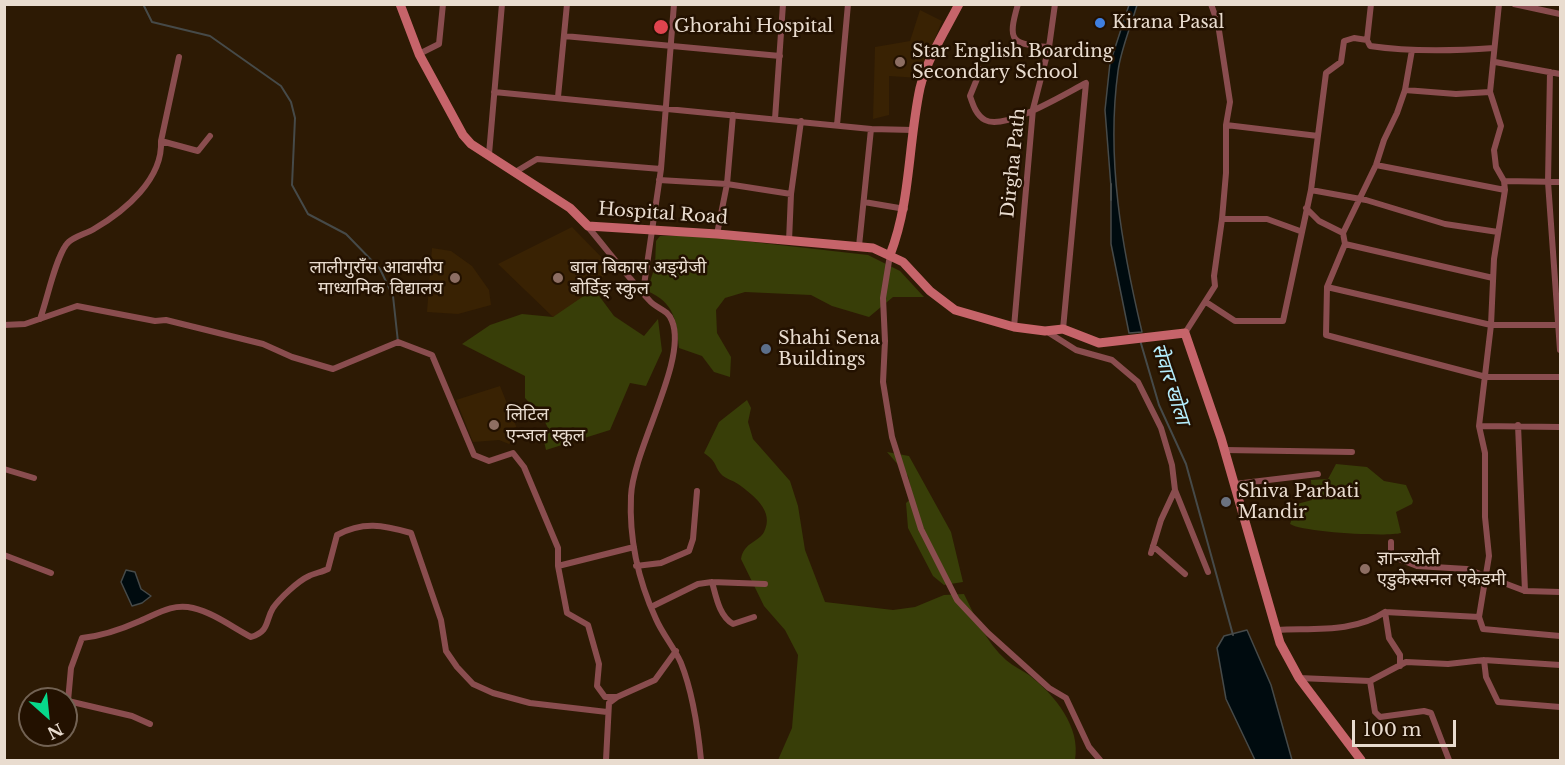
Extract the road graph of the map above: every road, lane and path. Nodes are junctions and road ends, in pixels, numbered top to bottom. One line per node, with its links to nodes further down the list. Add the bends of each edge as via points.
1 (400, 4): 22 (street, Hospital Road)
2 (443, 4): 22 (street, via 439,44)
3 (502, 4): 30 (street)
4 (567, 4): 16 (street)
5 (674, 4): 19 (street)
6 (783, 4): 23 (street)
7 (848, 4): 38 (street)
8 (959, 4): 41 (street, via 920,88)
9 (1018, 4): 18 (street, via 1011,28 1014,39 1022,45)
10 (1055, 4): 18 (street, Dirgha Path)
11 (1211, 4): 39 (street, via 1218,24 1230,102)
12 (1371, 4): 17 (street)
13 (1499, 4): 20 (street)
14 (1514, 4): 15 (street)
15 (1560, 14)
16 (564, 36): 19 (street); 32 (street)
17 (1367, 40): 21 (street, via 1370,46); 43 (street, via 1354,38 1344,42 1341,62 1326,73)
18 (1049, 46): 34 (street, Dirgha Path)
19 (672, 48): 23 (street); 33 (street)
20 (1494, 48): 21 (street); 25 (street)
21 (1412, 50): 29 (street)
22 (419, 54): 45 (street, Hospital Road, via 463,135)
23 (780, 56): 36 (street)
24 (178, 57): 44 (street)
25 (1495, 62): 27 (street); 31 (street)
26 (981, 69): 34 (street, via 970,96 976,112 986,121 1001,122)
27 (1550, 72): 28 (street); 51 (street)
28 (1560, 74)
29 (1405, 90): 31 (street); 46 (street)
30 (494, 92): 32 (street); 45 (street)
31 (1490, 92): 50 (street, via 1502,126 1494,150 1496,167)
32 (558, 97): 33 (street)
33 (666, 108): 35 (street); 47 (street)
34 (1033, 109): 80 (street, Dirgha Path); 81 (street, via 1086,83)
35 (734, 116): 36 (street); 53 (street)
36 (776, 119): 37 (street)
37 (801, 121): 38 (street); 56 (street)
38 (837, 125): 40 (street)
39 (1226, 125): 43 (street); 61 (street)
40 (871, 129): 41 (street); 58 (street)
41 (913, 130): 60 (street)
42 (210, 136): 44 (street, via 198,151)
43 (1318, 136): 54 (street)
44 (161, 141): 76 (street, via 158,164 148,182 108,220 65,246)
45 (489, 154): 48 (street, Hospital Road)
46 (1376, 165): 55 (street); 57 (street)
47 (661, 169): 48 (street, via 537,159); 49 (street)
48 (517, 171): 62 (street, Hospital Road, via 570,208)
49 (659, 180): 53 (street); 63 (street)
50 (1504, 181): 51 (street); 55 (street)
51 (1548, 182): 52 (street); 79 (street)
52 (1560, 182)
53 (727, 184): 56 (street); 67 (street)
54 (1311, 190): 57 (street); 59 (street)
55 (1505, 190): 65 (street)
56 (791, 194): 68 (street)
57 (1358, 199): 65 (street, via 1445,224); 66 (street)
58 (864, 202): 60 (street); 70 (street)
59 (1306, 208): 64 (street); 66 (street, via 1319,221)
60 (905, 209): 71 (street)
61 (1222, 219): 64 (street, via 1267,219); 75 (street, via 1215,286)
62 (588, 226): 63 (street, Hospital Road); 74 (street)
63 (652, 230): 67 (street, Hospital Road); 74 (street)
64 (1300, 231): 75 (street, via 1283,321 1235,321)
65 (1498, 232): 72 (street)
66 (1343, 233): 69 (street)
67 (717, 234): 68 (street, Hospital Road)
68 (789, 241): 70 (street, Hospital Road)
69 (1345, 244): 72 (street); 73 (street)
70 (859, 246): 71 (street, Hospital Road)
71 (890, 255): 80 (street, via 903,262 955,310); 129 (street, via 883,298 883,382 892,437 921,529 957,600 1049,688 1066,698 1089,747)
72 (1493, 278): 78 (street)
73 (1327, 286): 78 (street); 85 (street, via 1326,334)
74 (643, 292): 99 (street, via 672,319 675,351 647,431 631,494)
75 (1206, 302): 83 (street)
76 (40, 319): 77 (street); 101 (street, via 77,306 166,320 262,344 333,369 398,342 426,352 432,355 474,455 489,461 508,454 518,455 558,548)
77 (4, 325)
78 (1491, 325): 79 (street); 85 (street)
79 (1560, 326): 84 (street)
80 (1014, 327): 82 (street)
81 (1063, 329): 82 (street); 83 (street, via 1099,343)
82 (1045, 331): 96 (street, via 1076,350 1112,360 1138,382 1165,436)
83 (1185, 333): 90 (street)
84 (1560, 350)
85 (1486, 377): 86 (street); 88 (street)
86 (1560, 377)
87 (1518, 425): 88 (street); 89 (street); 109 (street)
88 (1479, 426): 106 (street, via 1485,453)
89 (1560, 427)
90 (1225, 450): 91 (street); 95 (street)
91 (1352, 452)
92 (4, 469): 94 (street)
93 (1318, 474): 95 (street)
94 (34, 478)
95 (1235, 484): 115 (street)
96 (1175, 490): 103 (street); 105 (street, via 1152,550)
97 (697, 491): 102 (street, via 689,551 662,563)
98 (1391, 543): 106 (street, via 1391,555 1402,562 1467,569)
99 (634, 547): 101 (street); 102 (street)
100 (4, 555): 104 (street)
101 (558, 566): 123 (street, via 567,613 588,625 599,664 597,686 605,697)
102 (636, 566): 111 (street)
103 (1208, 572)
104 (51, 573)
105 (1185, 574)
106 (1487, 577): 109 (street); 113 (street)
107 (712, 582): 108 (street); 111 (street, via 698,584); 114 (street, via 719,605 730,622)
108 (765, 584)
109 (1525, 591): 110 (street)
110 (1560, 592)
111 (651, 607): 117 (street)
112 (1385, 612): 113 (street); 115 (street, via 1357,626); 120 (street, via 1389,638 1400,655)
113 (1479, 616): 116 (street, via 1483,629)
114 (754, 617)
115 (1277, 630): 121 (street)
116 (1560, 636)
117 (676, 651): 123 (street, via 655,680); 128 (street, via 698,733)
118 (1485, 660): 119 (street); 120 (street, via 1448,664 1406,662); 124 (street, via 1486,677 1498,702)
119 (1560, 665)
120 (1400, 666): 122 (street)
121 (1299, 678): 122 (street); 130 (street)
122 (1370, 681): 131 (street, via 1375,712 1380,717 1431,713)
123 (617, 697): 125 (street, via 609,703)
124 (1560, 707)
125 (607, 712): 126 (street, via 530,703 473,684 446,651 441,620 411,533 365,524 337,535 328,569 308,576 292,590 272,609 270,621 259,634 251,637 230,623 190,607 153,612 107,634 82,638 71,668 68,701); 127 (street)
126 (150, 724)
127 (606, 760)
128 (701, 760)
129 (1100, 760)
130 (1361, 760)
131 (1449, 760)

